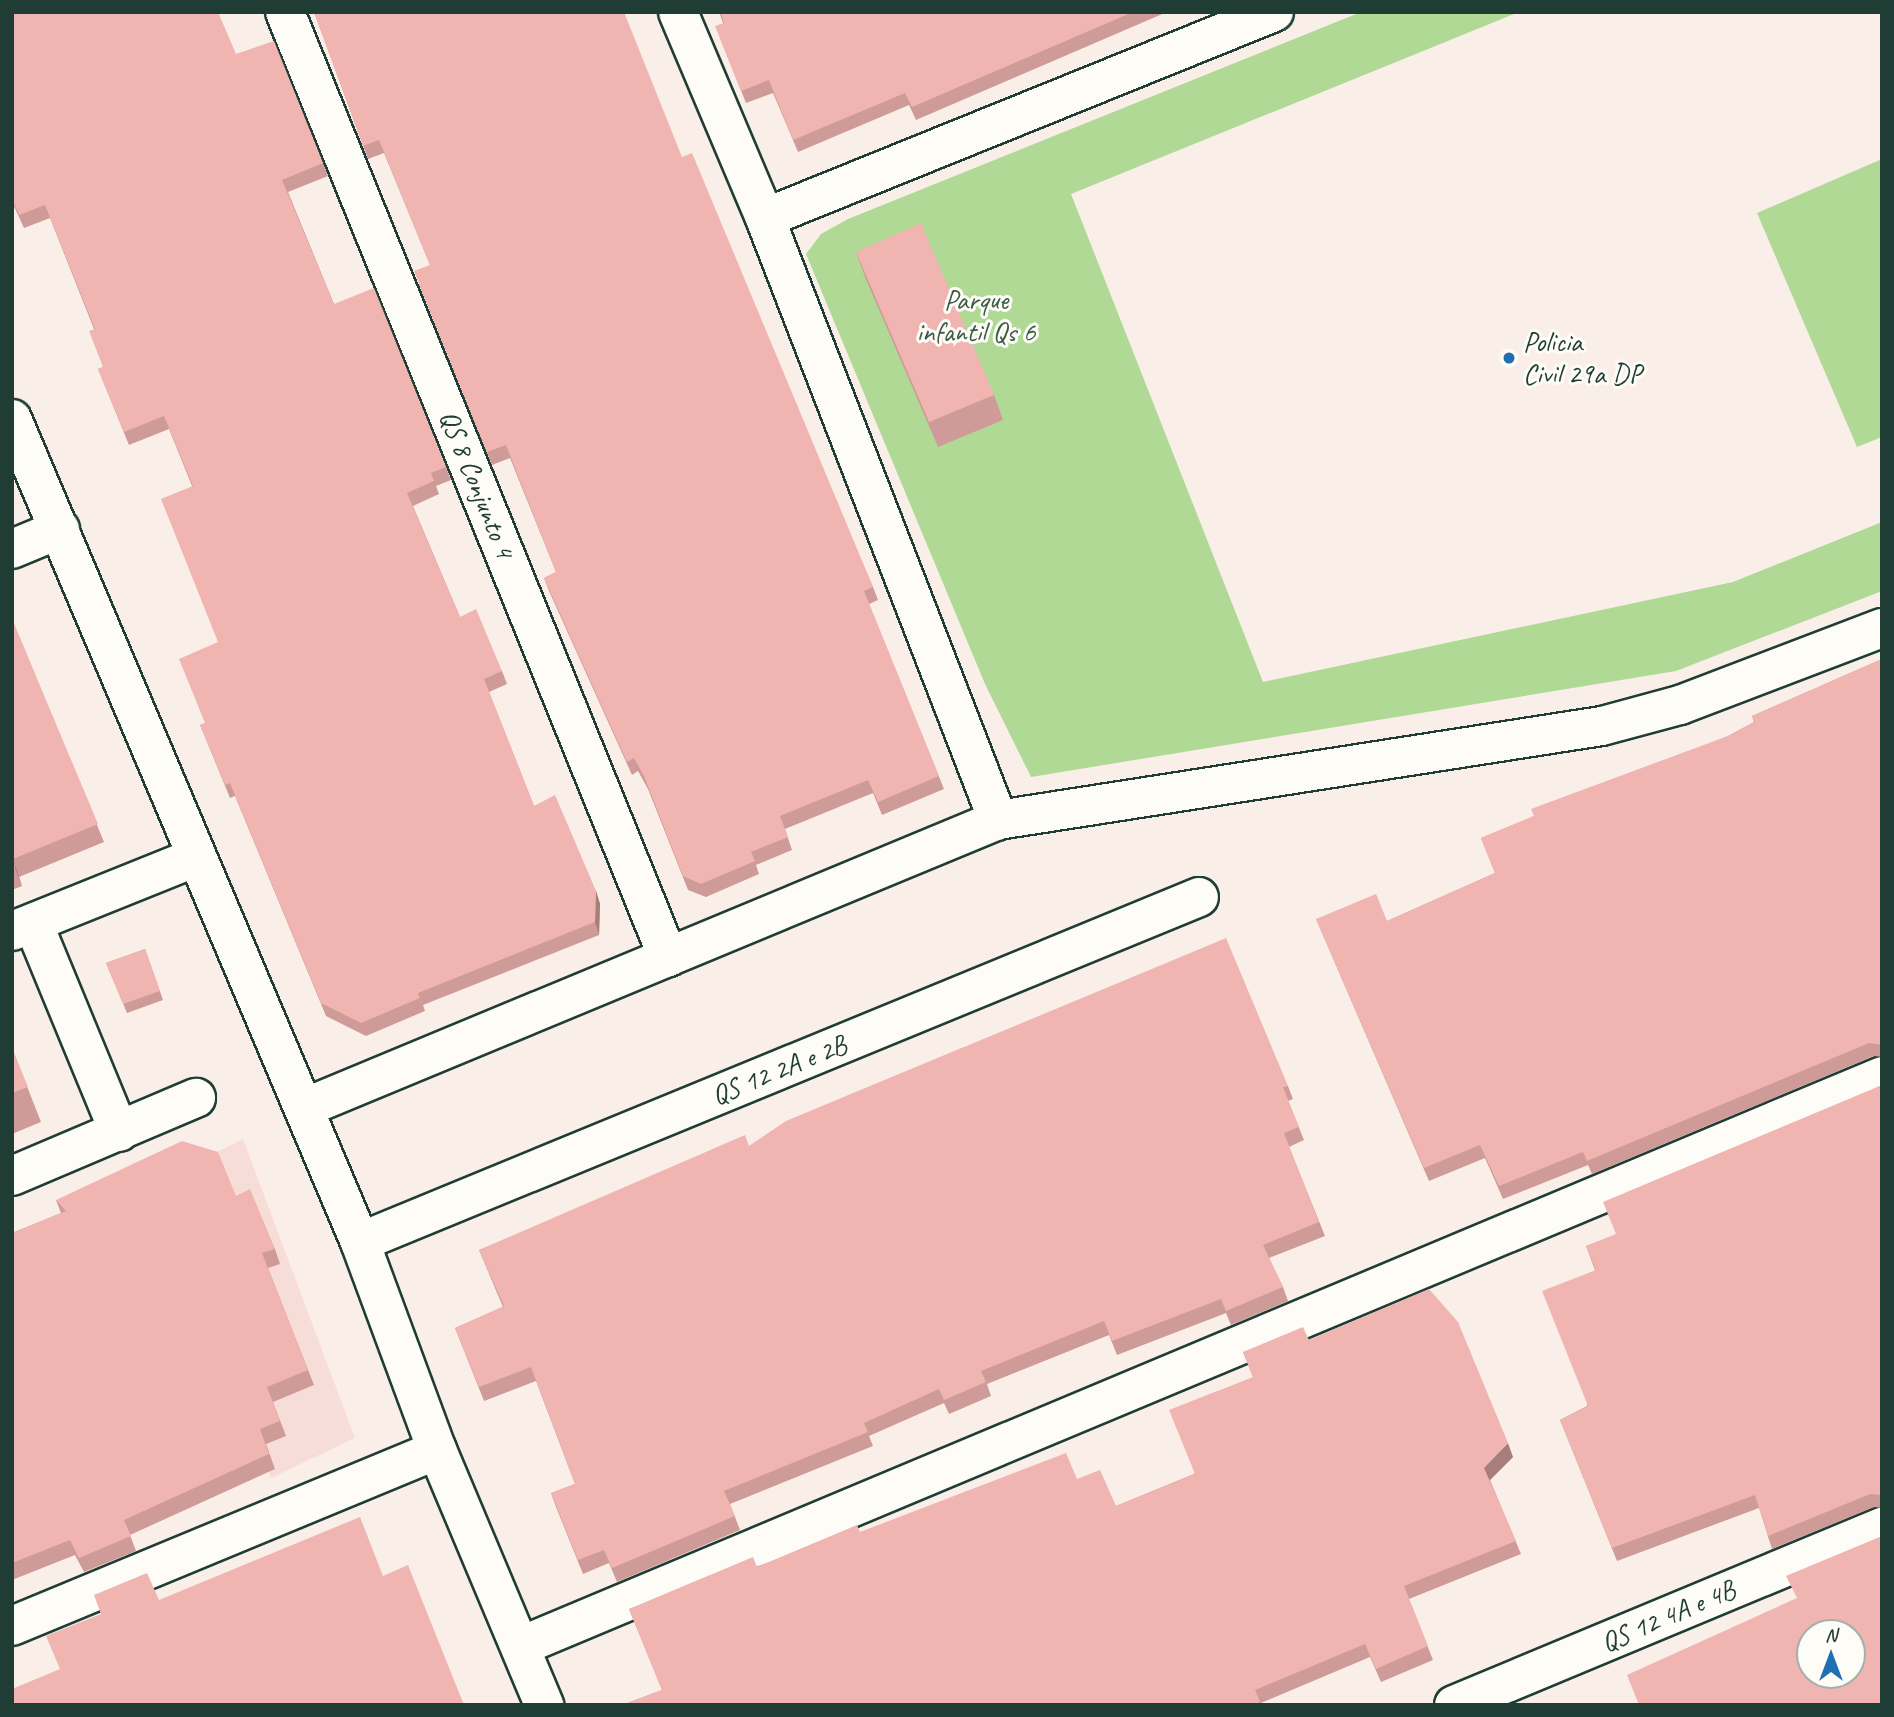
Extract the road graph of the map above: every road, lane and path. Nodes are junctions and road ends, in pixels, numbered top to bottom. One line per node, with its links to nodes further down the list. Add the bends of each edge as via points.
1 (285, 12): 13 (street, QS 8 Conjunto 4)
2 (678, 12): 4 (street)
3 (1273, 12): 4 (street)
4 (765, 218): 9 (street)
5 (12, 419): 6 (street)
6 (60, 530): 7 (street); 10 (street)
7 (12, 549)
8 (1882, 628): 9 (street, via 1602,726)
9 (998, 820): 13 (street)
10 (196, 857): 12 (street); 16 (street)
11 (1199, 897): 19 (street, QS 12 2A e 2B)
12 (23, 927): 17 (street)
13 (668, 957): 16 (street)
14 (1882, 1076): 23 (street)
15 (196, 1098): 17 (street)
16 (304, 1108): 19 (street)
17 (119, 1132): 18 (street)
18 (12, 1176)
19 (360, 1242): 20 (street)
20 (437, 1450): 22 (street); 23 (street)
21 (1882, 1527): 25 (street, QS 12 4A e 4B)
22 (12, 1626)
23 (520, 1646): 24 (street)
24 (544, 1705)
25 (1454, 1705)

